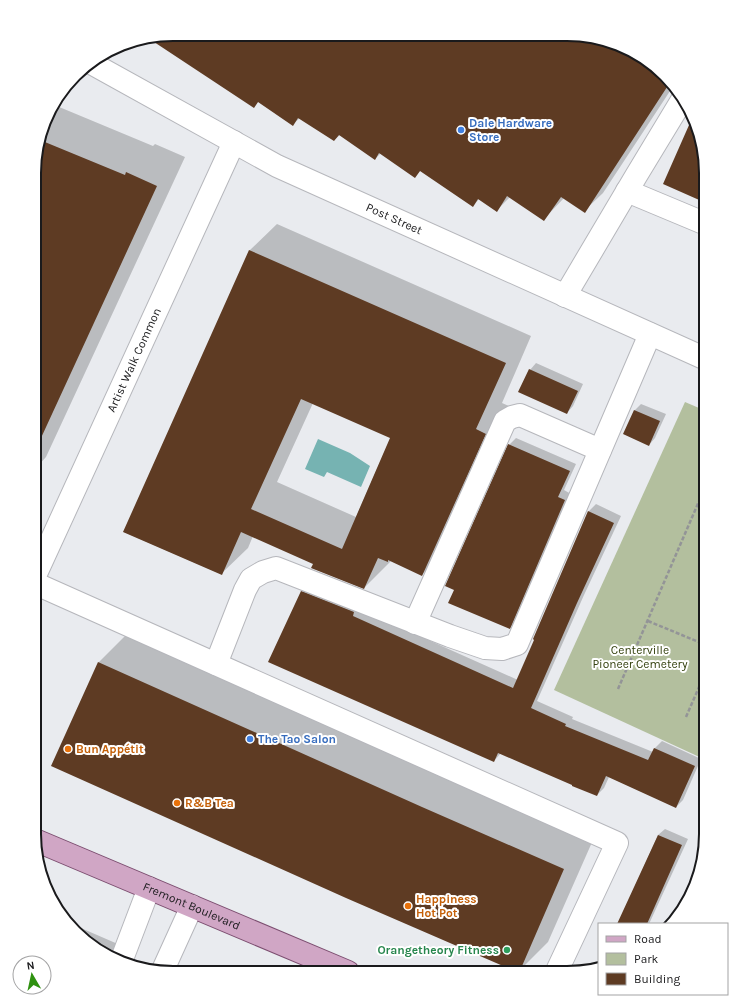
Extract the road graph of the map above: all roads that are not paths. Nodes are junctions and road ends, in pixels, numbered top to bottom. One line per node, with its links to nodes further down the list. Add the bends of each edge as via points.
1 (96, 66): 3 (street, Post Street)
2 (681, 107): 4 (street)
3 (234, 142): 6 (street, Post Street, via 277,166); 10 (street, Artist Walk Common)
4 (627, 191): 5 (street); 6 (street)
5 (699, 221)
6 (565, 296): 7 (street, Post Street)
7 (650, 334): 8 (street, Post Street); 9 (street)
8 (699, 356)
9 (600, 450): 12 (street, via 517,644 502,649 485,648); 12 (street, via 520,415 505,421)
10 (41, 563)
11 (41, 586): 13 (street)
12 (415, 623): 13 (street, via 276,568 251,579)
13 (216, 664): 20 (street, via 617,843)
14 (41, 843): 15 (main road, Fremont Boulevard)
15 (149, 888): 16 (main road, Fremont Boulevard); 17 (street)
16 (192, 906): 18 (street); 19 (main road, Fremont Boulevard)
17 (123, 956)
18 (165, 966)
19 (334, 966)
20 (559, 966)

